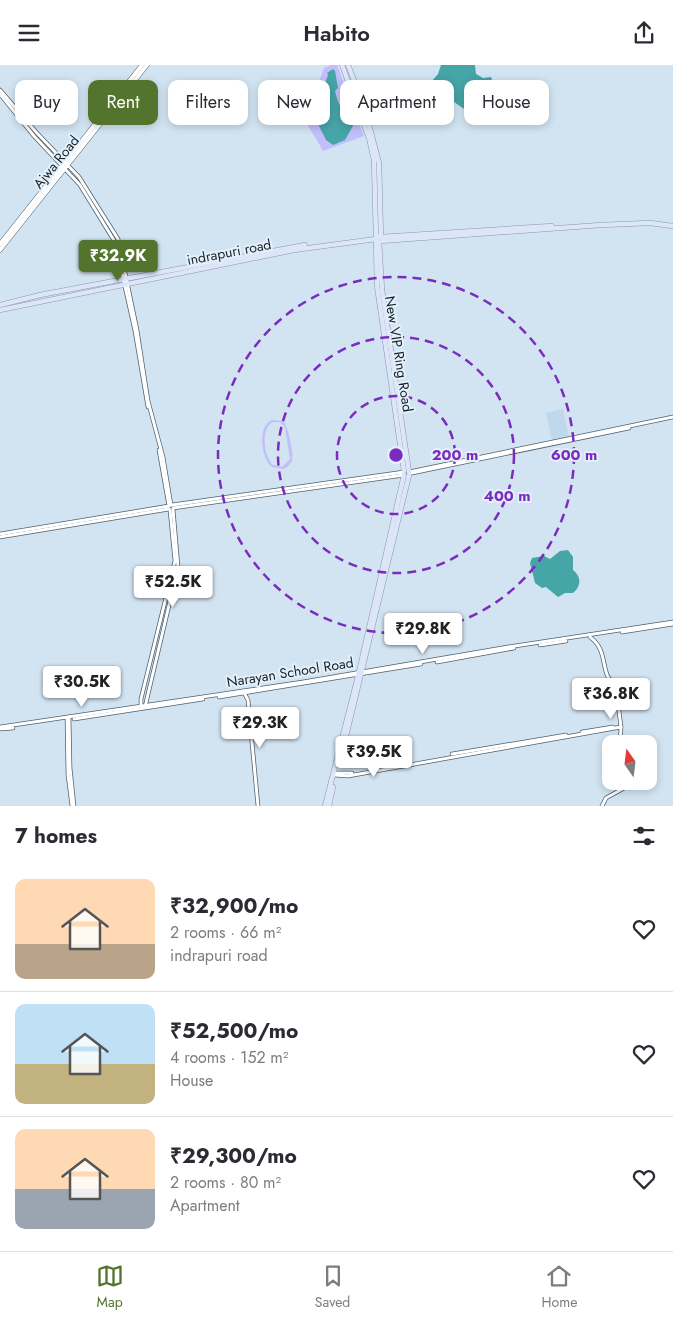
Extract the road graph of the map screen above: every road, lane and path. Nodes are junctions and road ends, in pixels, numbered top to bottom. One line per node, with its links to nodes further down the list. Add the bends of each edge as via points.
1 (142, 65): 7 (main road, Ajwa Road)
2 (147, 65): 7 (main road, Ajwa Road)
3 (342, 65): 9 (main road, New VIP Ring Road, via 369,138 374,162)
4 (348, 65): 9 (main road, New VIP Ring Road, via 364,106 379,163)
5 (0, 90): 7 (street)
6 (0, 94): 7 (street)
7 (65, 166): 10 (main road, Ajwa Road); 11 (main road, Ajwa Road); 12 (street, via 89,191 110,229)
8 (673, 224): 9 (main road, indrapuri road, via 601,225)
9 (378, 239): 12 (main road, indrapuri road, via 302,249); 16 (main road, New VIP Ring Road, via 377,288)
10 (0, 244)
11 (0, 250)
12 (125, 282): 13 (main road, indrapuri road); 14 (main road, indrapuri road); 17 (street, via 138,331 148,401 163,457)
13 (0, 305)
14 (0, 310)
15 (673, 418): 16 (street)
16 (406, 473): 17 (street); 21 (main road, New VIP Ring Road)
17 (171, 507): 18 (street); 23 (street, via 176,561)
18 (0, 535)
19 (673, 623): 20 (street); 21 (street, Narayan School Road)
20 (590, 637): 21 (street); 25 (street, via 602,648 604,670 616,688)
21 (360, 673): 22 (street, Narayan School Road); 28 (main road, New VIP Ring Road)
22 (244, 693): 23 (street, Narayan School Road); 31 (street)
23 (143, 707): 24 (street, Narayan School Road)
24 (68, 719): 26 (street, Narayan School Road); 30 (street)
25 (621, 726): 27 (street); 28 (street)
26 (0, 728)
27 (620, 735)
28 (335, 774): 32 (main road, New VIP Ring Road)
29 (621, 790): 33 (street, via 606,798)
30 (73, 806)
31 (257, 806)
32 (327, 806)
33 (602, 806)

